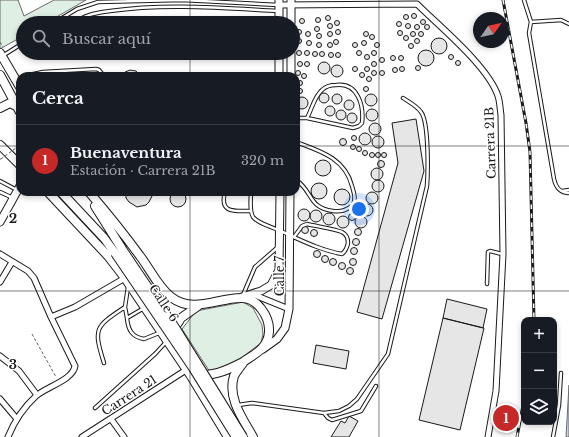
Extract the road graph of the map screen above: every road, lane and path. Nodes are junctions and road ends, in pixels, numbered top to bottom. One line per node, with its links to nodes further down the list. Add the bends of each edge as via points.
1 (524, 0): 10 (lane)
2 (262, 2): 5 (lane); 6 (lane, via 98,2)
3 (417, 2): 4 (street, Carrera 21B); 59 (street, Carrera 21B, via 471,57 486,75 498,96 501,114)
4 (291, 3): 5 (street, Carrera 21B); 9 (main road)
5 (279, 5): 7 (lane, via 128,8); 8 (main road)
6 (66, 16)
7 (87, 16)
8 (279, 16)
9 (291, 16)
10 (531, 22): 11 (lane, via 561,20); 37 (lane, via 529,33 554,179)
11 (569, 24)
12 (16, 46): 13 (lane)
13 (1, 55): 21 (highway)
14 (279, 60): 18 (main road)
15 (291, 60): 19 (main road)
16 (43, 72): 17 (lane, via 96,69)
17 (101, 72)
18 (279, 72)
19 (291, 72)
20 (0, 75): 23 (highway)
21 (16, 76)
22 (403, 98): 89 (lane, via 424,116 428,170 427,186 391,344 388,354 357,399 339,411)
23 (16, 104)
24 (16, 107): 25 (highway, via 10,103)
25 (0, 108)
26 (300, 118): 27 (lane)
27 (307, 118): 27 (lane, via 316,97 329,85 350,87 362,105 362,123 352,128)
28 (300, 144): 34 (lane, via 331,156 341,166 350,178 354,195 353,205 341,211 324,209 318,206)
29 (0, 145): 32 (highway)
30 (16, 148): 31 (path, bridge)
31 (1, 159)
32 (16, 161)
33 (0, 181): 35 (lane)
34 (300, 184)
35 (16, 187)
36 (569, 190): 37 (lane)
37 (560, 191): 40 (lane)
38 (0, 192): 50 (lane)
39 (16, 194): 50 (main road)
40 (569, 194)
41 (52, 196): 51 (highway)
42 (54, 196): 51 (highway)
43 (65, 196): 57 (highway, Calle 6)
44 (90, 196): 57 (highway, Calle 6)
45 (91, 196): 64 (highway, via 120,229)
46 (225, 196): 52 (lane, via 226,208)
47 (251, 196): 52 (lane)
48 (280, 196): 54 (main road, Calle 7)
49 (290, 196): 55 (main road, Calle 7)
50 (13, 199): 53 (main road)
51 (57, 201): 61 (highway, via 108,256)
52 (251, 211): 54 (lane, via 258,221)
53 (0, 222)
54 (280, 230): 55 (lane); 56 (main road, Calle 7)
55 (292, 236): 55 (lane, via 307,224 341,232 348,240 342,254 330,252); 70 (main road, Calle 7)
56 (280, 246): 65 (main road, Calle 7, via 279,270 271,285); 66 (lane, via 255,267)
57 (119, 251): 96 (highway, Calle 6, bridge); 97 (highway, Calle 6, bridge, via 176,329)
58 (0, 254): 60 (street)
59 (503, 254): 63 (lane, via 488,252); 99 (street, Carrera 21B, via 496,391)
60 (12, 262): 62 (street); 71 (street, via 28,271 34,278)
61 (127, 281): 68 (lane); 69 (highway); 71 (street)
62 (0, 282)
63 (487, 284)
64 (167, 294): 67 (highway, via 180,303); 69 (lane)
65 (252, 294): 66 (main road, Calle 7); 70 (street)
66 (242, 297): 67 (highway); 76 (highway, via 259,306 268,322 268,336)
67 (199, 305): 75 (highway, via 181,318)
68 (125, 307): 72 (lane); 79 (lane, via 111,316 98,330 97,338)
69 (145, 308): 72 (lane); 73 (highway)
70 (290, 309): 76 (main road, Calle 7, via 285,328 277,340)
71 (51, 317): 82 (street, via 75,366 72,374)
72 (127, 318): 73 (lane, via 130,331 139,338 150,338)
73 (162, 332): 75 (highway)
74 (32, 334): 82 (path)
75 (167, 340): 80 (highway); 88 (lane)
76 (262, 350): 78 (highway)
77 (0, 356): 84 (street, via 19,371)
78 (244, 361): 80 (highway, via 217,374); 87 (highway, via 234,376 233,392)
79 (104, 363)
80 (189, 373): 86 (highway); 91 (street, Carrera 21)
81 (561, 373): 100 (lane)
82 (59, 382): 84 (street)
83 (376, 386): 89 (lane, via 361,411 332,420)
84 (37, 395): 90 (street)
85 (0, 399): 90 (street)
86 (209, 403): 87 (street); 95 (highway)
87 (236, 405): 89 (lane, via 252,403); 98 (highway)
88 (95, 408)
89 (324, 413)
90 (17, 419): 92 (street)
91 (111, 419): 93 (street, Carrera 21); 94 (street)
92 (8, 437)
93 (82, 437)
94 (124, 437)
95 (228, 437)
96 (236, 437)
97 (243, 437)
98 (253, 437)
99 (488, 437)
100 (553, 437)

